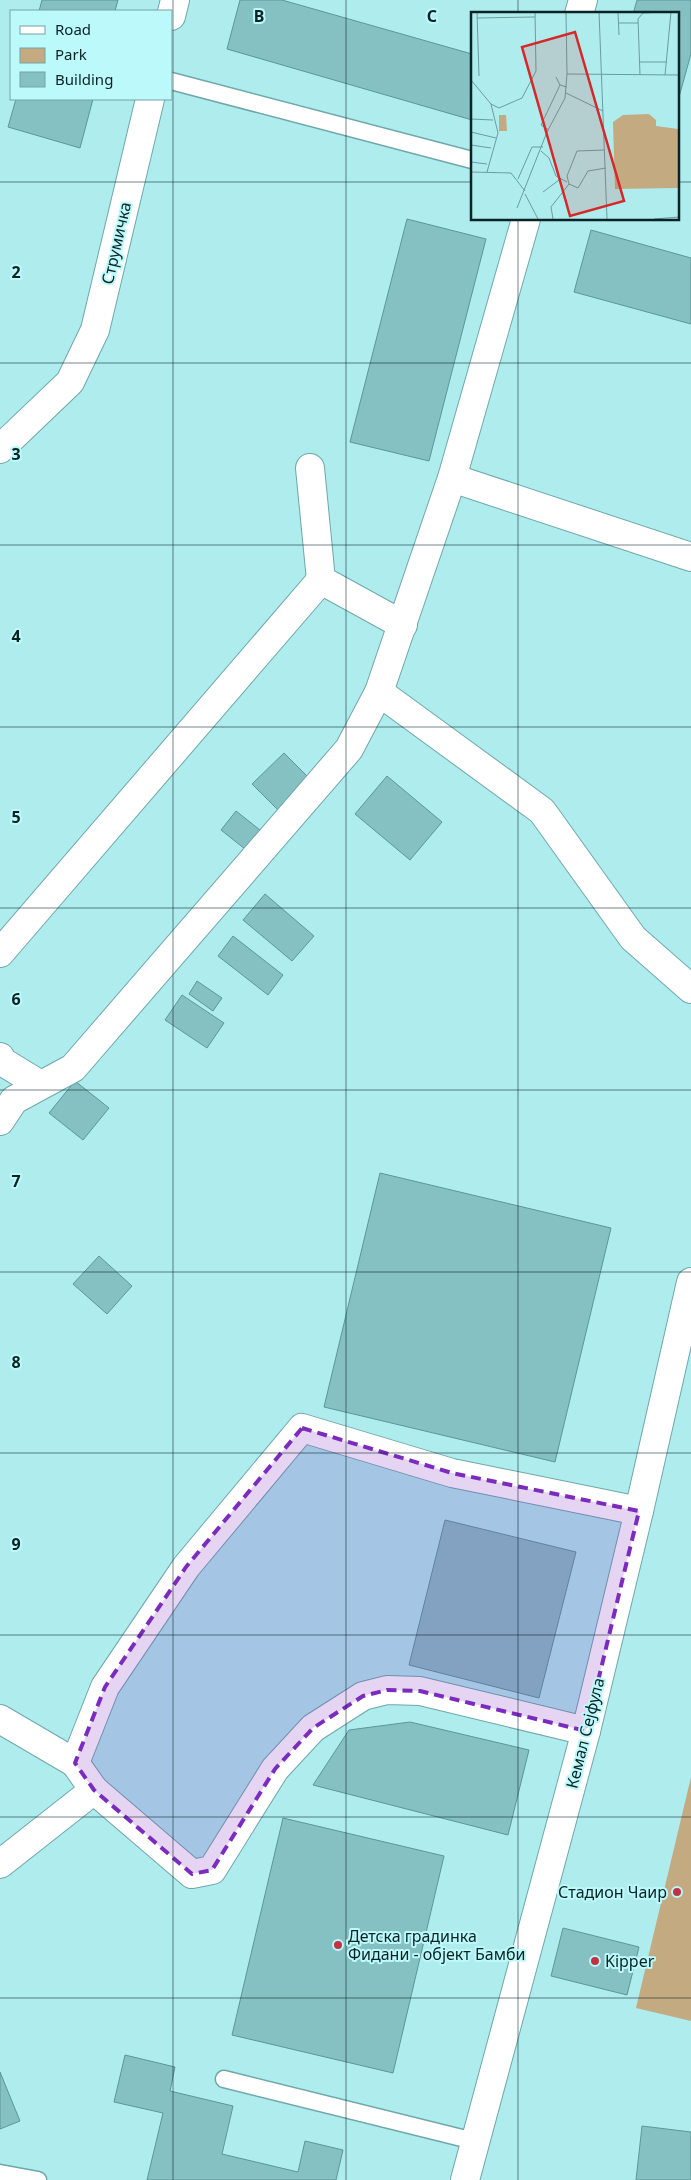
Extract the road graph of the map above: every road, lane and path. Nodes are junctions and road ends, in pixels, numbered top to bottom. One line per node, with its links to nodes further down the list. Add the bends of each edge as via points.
1 (172, 81): 3 (lane)
2 (150, 100): 5 (street, Струмичка, via 95,330 70,382)
3 (471, 160)
4 (526, 220): 7 (street)
5 (5, 437)
6 (310, 468): 9 (street)
7 (452, 478): 8 (street); 10 (street)
8 (691, 557)
9 (321, 580): 10 (street); 12 (street)
10 (403, 626): 11 (street)
11 (379, 692): 13 (street, via 542,811 633,938); 15 (street, via 349,749 73,1068)
12 (0, 953)
13 (691, 989)
14 (0, 1057): 15 (street)
15 (40, 1084): 16 (street, via 14,1100)
16 (0, 1121)
17 (691, 1282): 18 (street, Кемал Сејфула)
18 (639, 1511): 20 (street, Кемал Сејфула); 21 (street, via 452,1473 302,1428 186,1567 105,1687)
19 (0, 1719): 21 (street)
20 (586, 1731): 22 (street, via 420,1691 387,1690 363,1696 313,1728 275,1769 212,1870 192,1874); 25 (street, Кемал Сејфула)
21 (75, 1763): 22 (street)
22 (94, 1790): 23 (street)
23 (0, 1864)
24 (224, 2079): 25 (lane)
25 (474, 2140): 28 (street, Кемал Сејфула)
26 (0, 2173): 27 (lane)
27 (38, 2180)
28 (464, 2180)

